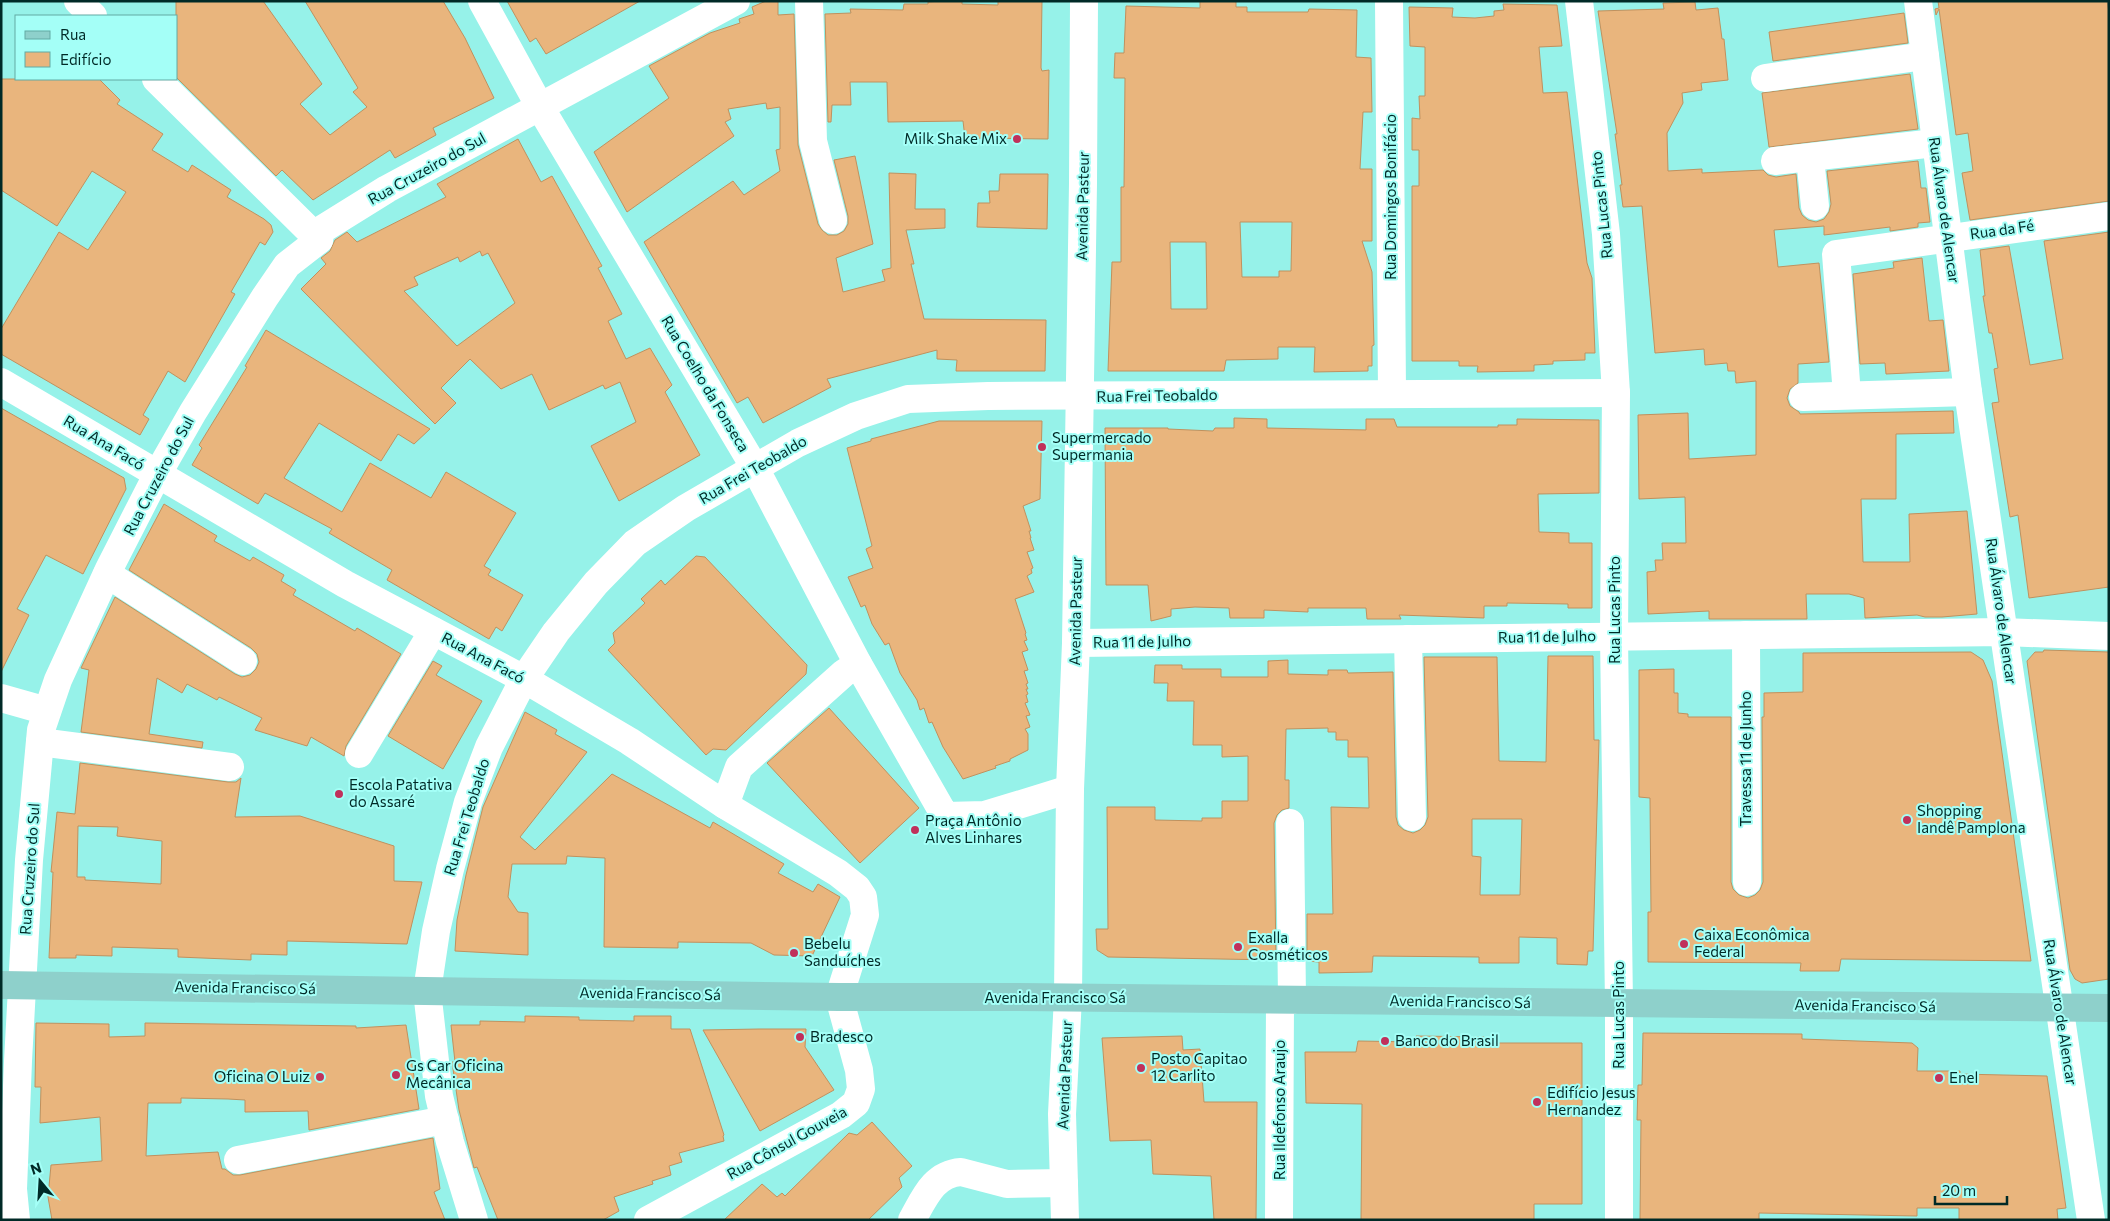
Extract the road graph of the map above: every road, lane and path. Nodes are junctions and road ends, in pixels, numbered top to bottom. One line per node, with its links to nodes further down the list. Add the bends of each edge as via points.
1 (78, 1): 9 (street)
2 (482, 1): 13 (street, Rua Coelho da Fonseca)
3 (736, 1): 13 (street, Rua Cruzeiro do Sul)
4 (808, 1): 19 (street, via 813,141)
5 (1084, 1): 27 (street, Avenida Pasteur, via 1084,183)
6 (1389, 1): 25 (street, Rua Domingos Bonifácio)
7 (1579, 1): 24 (street, Rua Lucas Pinto, via 1606,234)
8 (1918, 1): 10 (street, Rua Álvaro de Alencar)
9 (92, 15)
10 (1926, 56): 11 (street); 14 (street, Rua Álvaro de Alencar)
11 (1765, 78)
12 (157, 80): 21 (street)
13 (540, 107): 21 (street, Rua Cruzeiro do Sul, via 340,217 321,230); 29 (street, Rua Coelho da Fonseca)
14 (1935, 143): 15 (street); 20 (street, Rua Álvaro de Alencar)
15 (1810, 158): 16 (street); 17 (street)
16 (1775, 161)
17 (1815, 206)
18 (2109, 216): 20 (street, Rua da Fé)
19 (832, 220)
20 (1948, 238): 23 (street, Rua Álvaro de Alencar); 26 (street, Rua da Fé, via 1836,254)
21 (319, 240): 30 (street, Rua Cruzeiro do Sul, via 287,265 270,289)
22 (1, 382): 30 (street, Rua Ana Facó)
23 (1968, 392): 26 (street); 33 (street, Rua Álvaro de Alencar)
24 (1616, 393): 25 (street, Rua Frei Teobaldo); 35 (street, Rua Lucas Pinto)
25 (1392, 394): 27 (street, Rua Frei Teobaldo)
26 (1847, 395): 28 (street)
27 (1078, 396): 29 (street, Rua Frei Teobaldo, via 908,399 856,416 798,443); 38 (street, Avenida Pasteur)
28 (1804, 396)
29 (756, 468): 40 (street, Rua Coelho da Fonseca); 41 (street, Rua Frei Teobaldo, via 686,508 635,543 590,590)
30 (157, 474): 31 (street, Rua Cruzeiro do Sul); 32 (street, Rua Ana Facó, via 345,584)
31 (107, 574): 39 (street); 43 (street, Rua Cruzeiro do Sul)
32 (433, 631): 41 (street, Rua Ana Facó); 45 (street)
33 (2004, 632): 34 (street, Rua 11 de Julho); 36 (street, Rua 11 de Julho); 58 (street, Rua Álvaro de Alencar)
34 (1746, 635): 35 (street, Rua 11 de Julho); 51 (street, Travessa 11 de Junho)
35 (1614, 636): 37 (street, Rua 11 de Julho); 57 (street, Rua Lucas Pinto)
36 (2109, 636)
37 (1408, 638): 38 (street, Rua 11 de Julho); 49 (street)
38 (1076, 644): 47 (street, Avenida Pasteur)
39 (243, 661)
40 (858, 664): 47 (street, Rua Coelho da Fonseca, via 945,816 985,815); 48 (street, via 739,767)
41 (524, 679): 48 (street, Rua Ana Facó, via 629,740); 53 (street, Rua Frei Teobaldo, via 489,746 468,802 436,931)
42 (1, 698): 43 (street)
43 (47, 711): 44 (street, Rua Cruzeiro do Sul)
44 (40, 742): 46 (street); 52 (street, Rua Cruzeiro do Sul, via 29,860)
45 (359, 754)
46 (230, 767)
47 (1070, 789): 55 (street, Avenida Pasteur)
48 (725, 805): 54 (street, Rua Ana Facó, via 838,873 863,897 865,915)
49 (1412, 817)
50 (1290, 823): 56 (street, Rua Ildefonso Araujo)
51 (1747, 882)
52 (12, 985): 53 (main road, Avenida Francisco Sá); 64 (street, Rua Cruzeiro do Sul)
53 (428, 991): 54 (main road, Avenida Francisco Sá); 60 (street, Rua Frei Teobaldo, via 432,1042)
54 (839, 997): 55 (main road, Avenida Francisco Sá); 66 (street, Rua Cônsul Gouveia, via 861,1079 856,1103 841,1115)
55 (1068, 997): 56 (main road, Avenida Francisco Sá); 62 (street, Avenida Pasteur, via 1062,1114)
56 (1286, 1000): 57 (main road, Avenida Francisco Sá); 69 (street, Rua Ildefonso Araujo)
57 (1619, 1004): 58 (main road, Avenida Francisco Sá); 70 (street, Rua Lucas Pinto)
58 (2059, 1008): 59 (main road, Avenida Francisco Sá); 63 (street, Rua Álvaro de Alencar)
59 (2109, 1008)
60 (445, 1120): 61 (street); 65 (street, Rua Frei Teobaldo)
61 (238, 1160)
62 (1064, 1183): 67 (street, via 1007,1184 954,1173 935,1182); 68 (street, Avenida Pasteur)
63 (2098, 1191): 71 (street, Rua Álvaro de Alencar)
64 (16, 1220)
65 (474, 1220)
66 (648, 1220)
67 (912, 1220)
68 (1065, 1220)
69 (1279, 1220)
70 (1619, 1220)
71 (2091, 1220)

